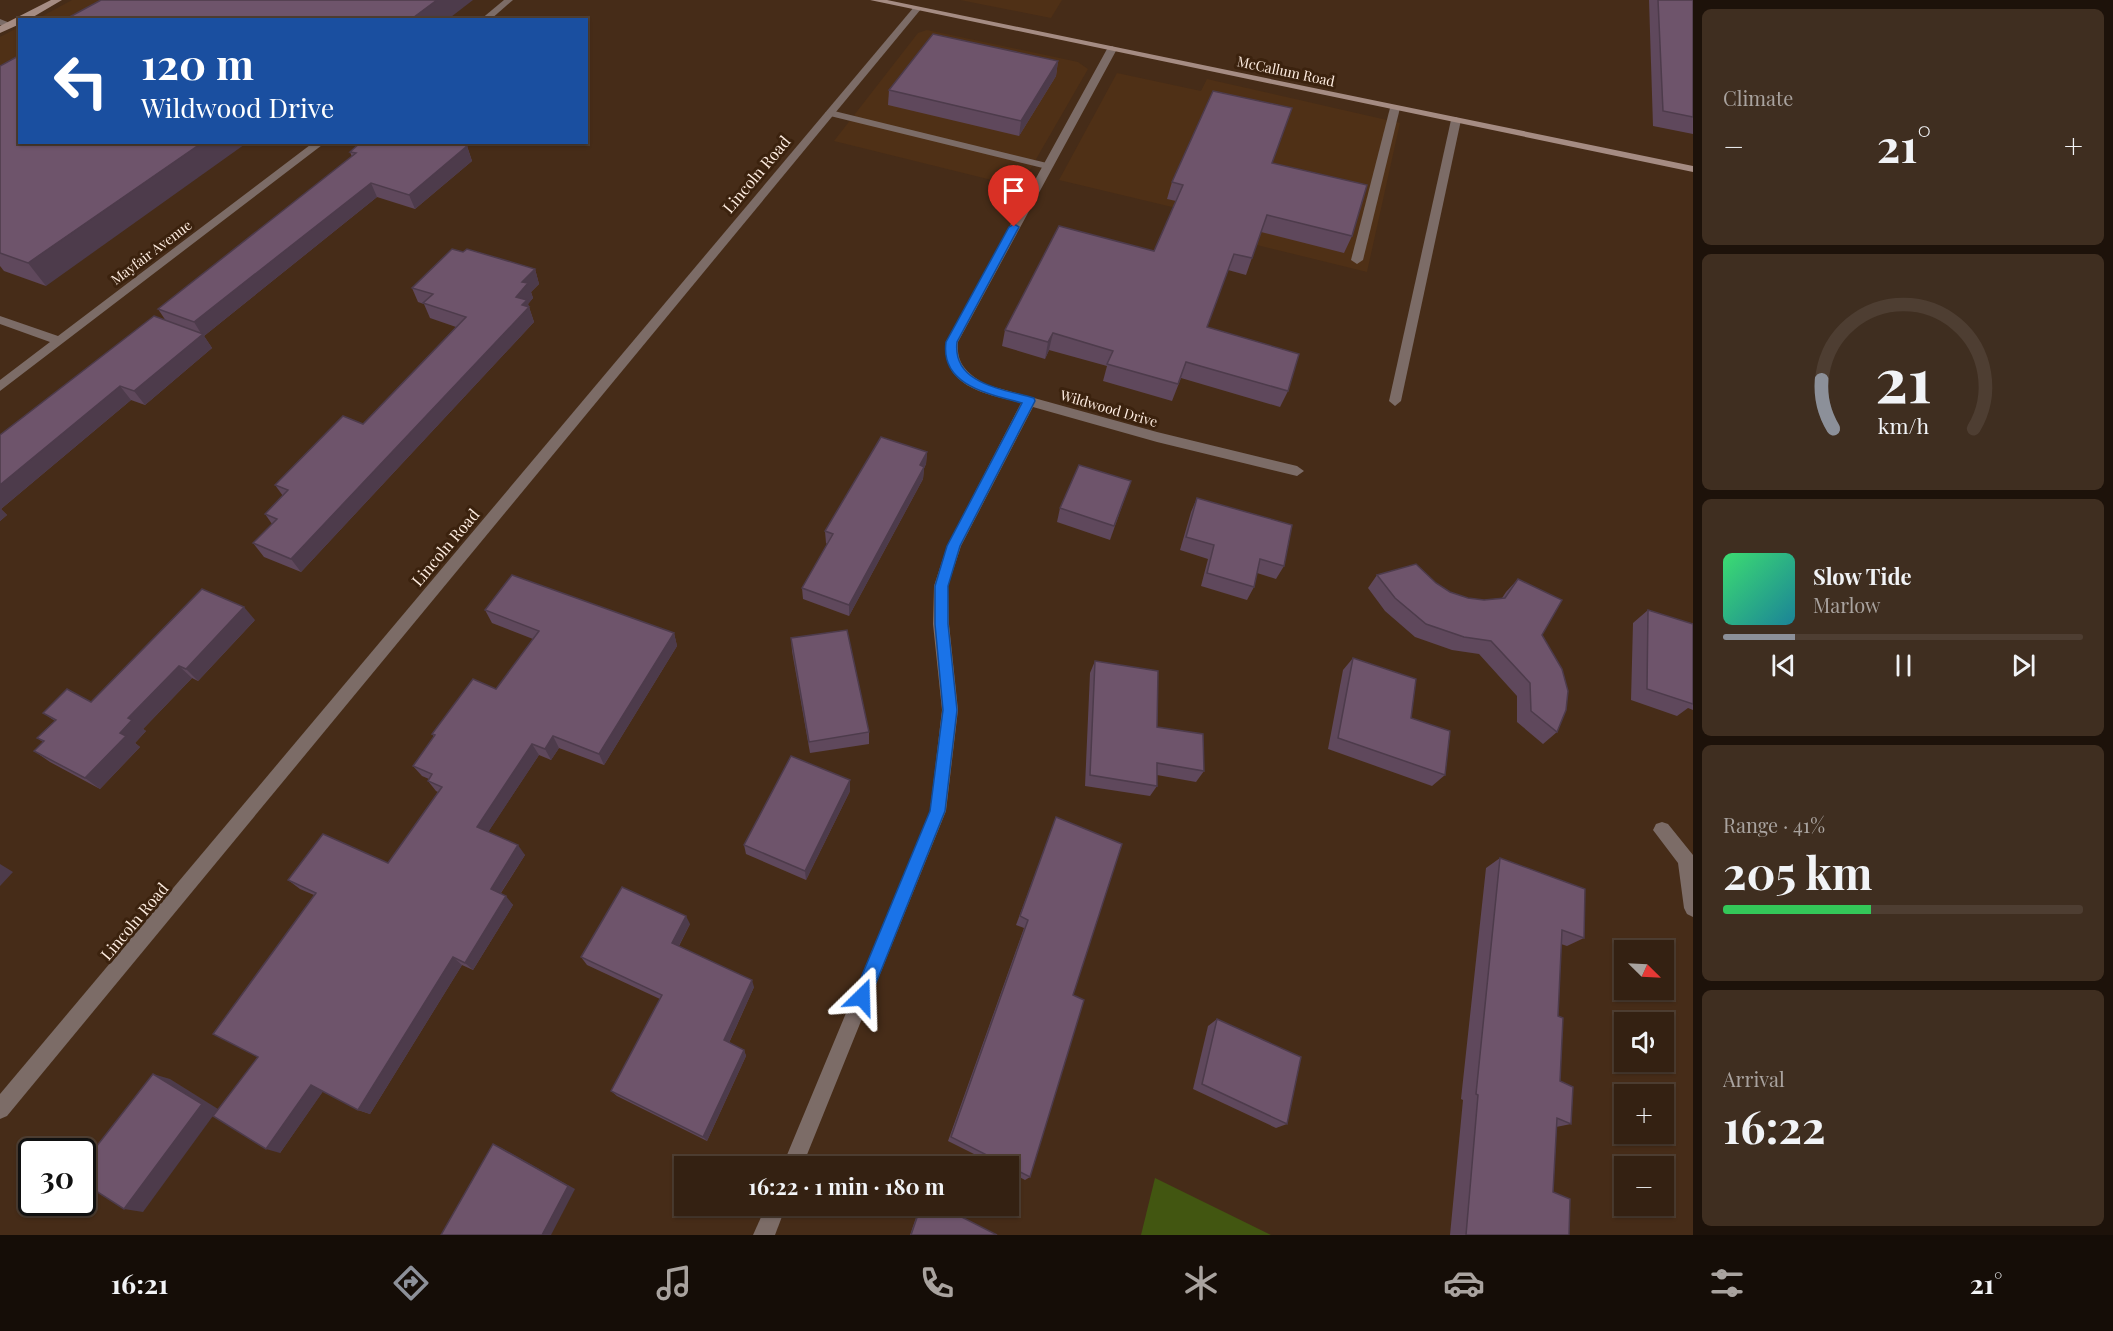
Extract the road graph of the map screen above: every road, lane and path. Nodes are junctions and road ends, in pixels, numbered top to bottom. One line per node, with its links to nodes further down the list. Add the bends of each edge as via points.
1 (58, 0): 5 (main road)
2 (509, 0): 6 (street)
3 (874, 0): 4 (main road, McCallum Road)
4 (917, 9): 9 (main road, McCallum Road); 11 (street, Lincoln Road)
5 (24, 18)
6 (486, 18)
7 (5, 23): 8 (main road)
8 (0, 30)
9 (1112, 49): 10 (main road, McCallum Road); 14 (street, Wildwood Drive)
10 (1395, 108): 12 (main road, McCallum Road); 16 (street)
11 (830, 113): 14 (street); 26 (street, Lincoln Road)
12 (1456, 120): 15 (main road, McCallum Road); 20 (street)
13 (318, 144): 18 (street, Mayfair Avenue)
14 (1047, 166): 21 (street, Wildwood Drive, via 955,335 950,354 952,363 966,378 983,388)
15 (1693, 169)
16 (1357, 260)
17 (0, 320): 18 (street)
18 (59, 341): 19 (street, Mayfair Avenue)
19 (0, 387)
20 (1395, 400)
21 (1029, 401): 22 (street, Wildwood Drive); 27 (street, via 954,546 941,586 950,710 938,811)
22 (1297, 471)
23 (1662, 830): 24 (street)
24 (1689, 865): 25 (street)
25 (1693, 908)
26 (0, 1109)
27 (797, 1156)
28 (772, 1216): 29 (street)
29 (764, 1235)

